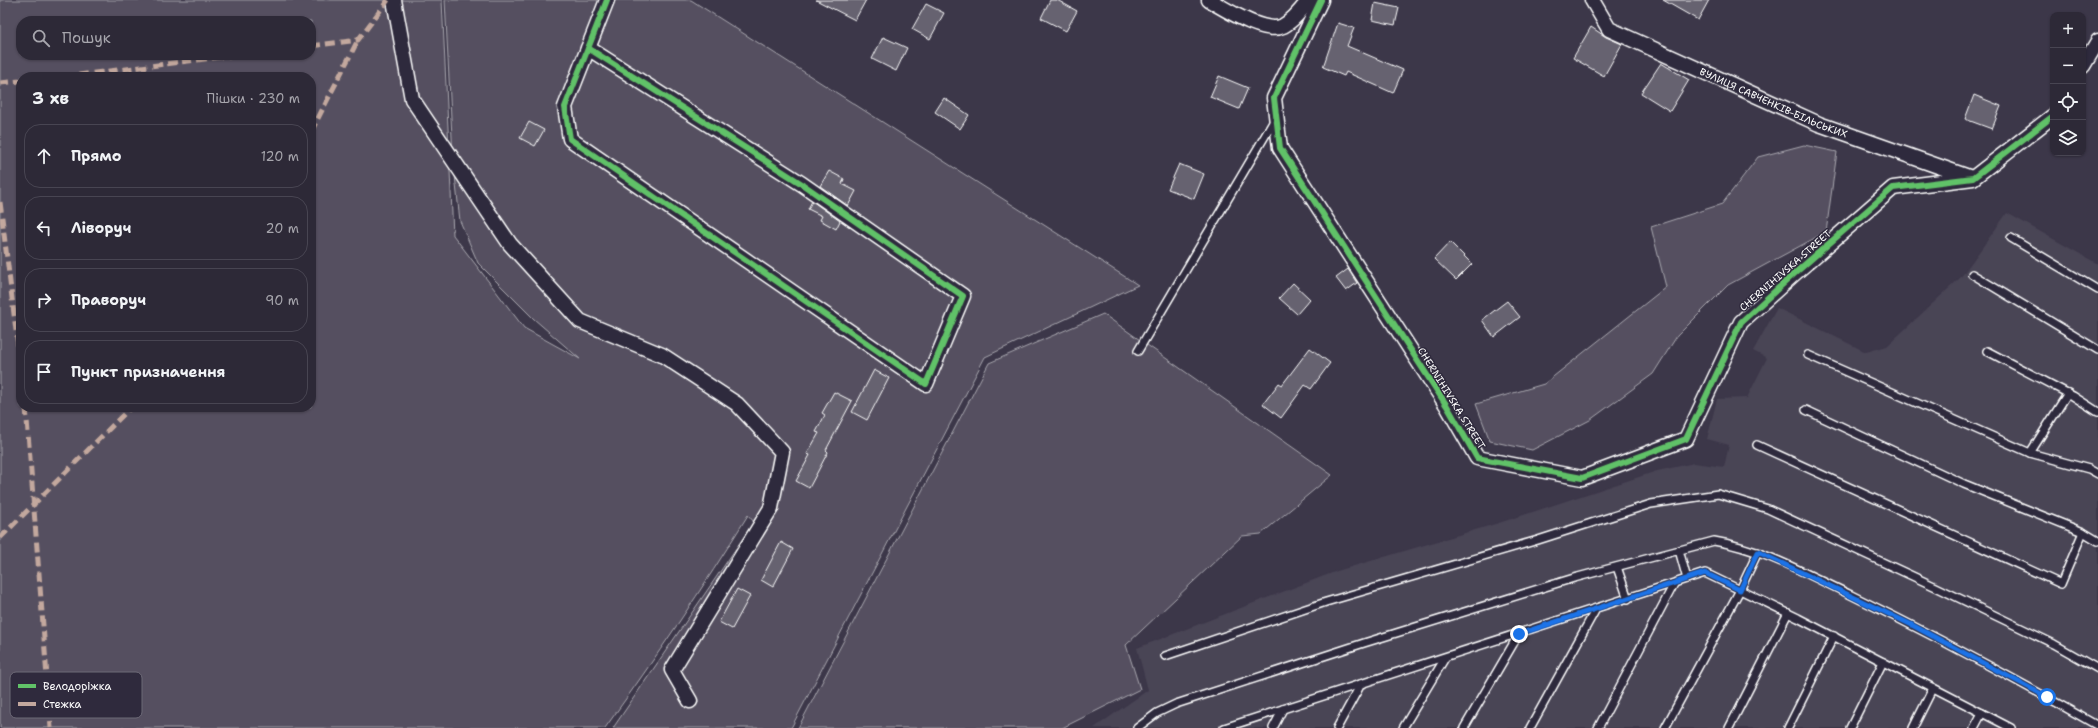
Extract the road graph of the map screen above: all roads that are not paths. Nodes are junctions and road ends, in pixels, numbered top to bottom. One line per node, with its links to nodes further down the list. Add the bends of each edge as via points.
1 (394, 0): 45 (street, via 412,100 510,244 580,321 662,355 737,404 782,452 771,508 672,670)
2 (607, 0): 8 (street)
3 (1209, 0): 4 (street, via 1263,27 1282,27 1297,15)
4 (1309, 0)
5 (1321, 0): 10 (street, CHERNIHIVSKA STREET, via 1274,98)
6 (1592, 0): 12 (street, ВУЛИЦЯ САВЧЕНКІВ-БІЛЬСЬКИХ, via 1609,29 1819,124)
7 (2098, 41): 9 (street)
8 (588, 48): 8 (street, via 565,107 570,139 926,384 963,296 802,184)
9 (2086, 61)
10 (1278, 116): 12 (street, CHERNIHIVSKA STREET, via 1280,148 1447,406 1477,458 1582,478 1686,439 1740,322 1893,188); 17 (lane)
11 (2050, 118): 12 (street)
12 (1974, 178)
13 (2011, 238): 15 (lane)
14 (1972, 274): 16 (lane)
15 (2098, 290)
16 (2098, 350)
17 (1138, 351)
18 (1987, 351): 20 (lane)
19 (1808, 355): 24 (lane)
20 (2068, 393): 22 (lane); 24 (lane)
21 (1806, 410): 26 (lane, via 1964,484)
22 (2098, 412)
23 (1757, 445): 26 (lane, via 2061,584)
24 (2030, 453): 25 (lane, via 2089,469)
25 (2098, 474)
26 (2083, 532): 27 (lane)
27 (2098, 540)
28 (1679, 550): 29 (lane, via 1714,540); 30 (lane); 31 (lane)
29 (1758, 552): 33 (lane); 48 (lane, via 1910,624)
30 (1617, 567): 34 (lane); 49 (lane, via 1364,643 1176,704 1157,713)
31 (1687, 579): 32 (lane); 33 (lane, via 1705,573)
32 (1674, 584): 34 (lane); 56 (lane)
33 (1740, 590): 36 (lane); 57 (lane)
34 (1628, 599): 35 (lane)
35 (1596, 609): 37 (lane); 55 (lane)
36 (1788, 613): 38 (lane); 58 (lane)
37 (1519, 634): 40 (lane); 54 (lane)
38 (1834, 636): 41 (lane); 59 (lane)
39 (1165, 656): 42 (lane, via 1326,602 1651,504 1718,494 1789,518 1950,593 2054,644)
40 (1444, 658): 43 (lane); 53 (lane)
41 (1883, 662): 44 (lane); 60 (lane)
42 (2098, 669)
43 (1361, 684): 46 (lane); 52 (lane)
44 (1933, 688): 47 (lane); 61 (lane)
45 (690, 701)
46 (1283, 709): 50 (lane); 51 (lane)
47 (1982, 713): 62 (lane); 63 (lane)
48 (2098, 726)
49 (1137, 728)
50 (1224, 728)
51 (1273, 728)
52 (1337, 728)
53 (1403, 728)
54 (1464, 728)
55 (1530, 728)
56 (1598, 728)
57 (1665, 728)
58 (1729, 728)
59 (1788, 728)
60 (1850, 728)
61 (1913, 728)
62 (1974, 728)
63 (2010, 728)

